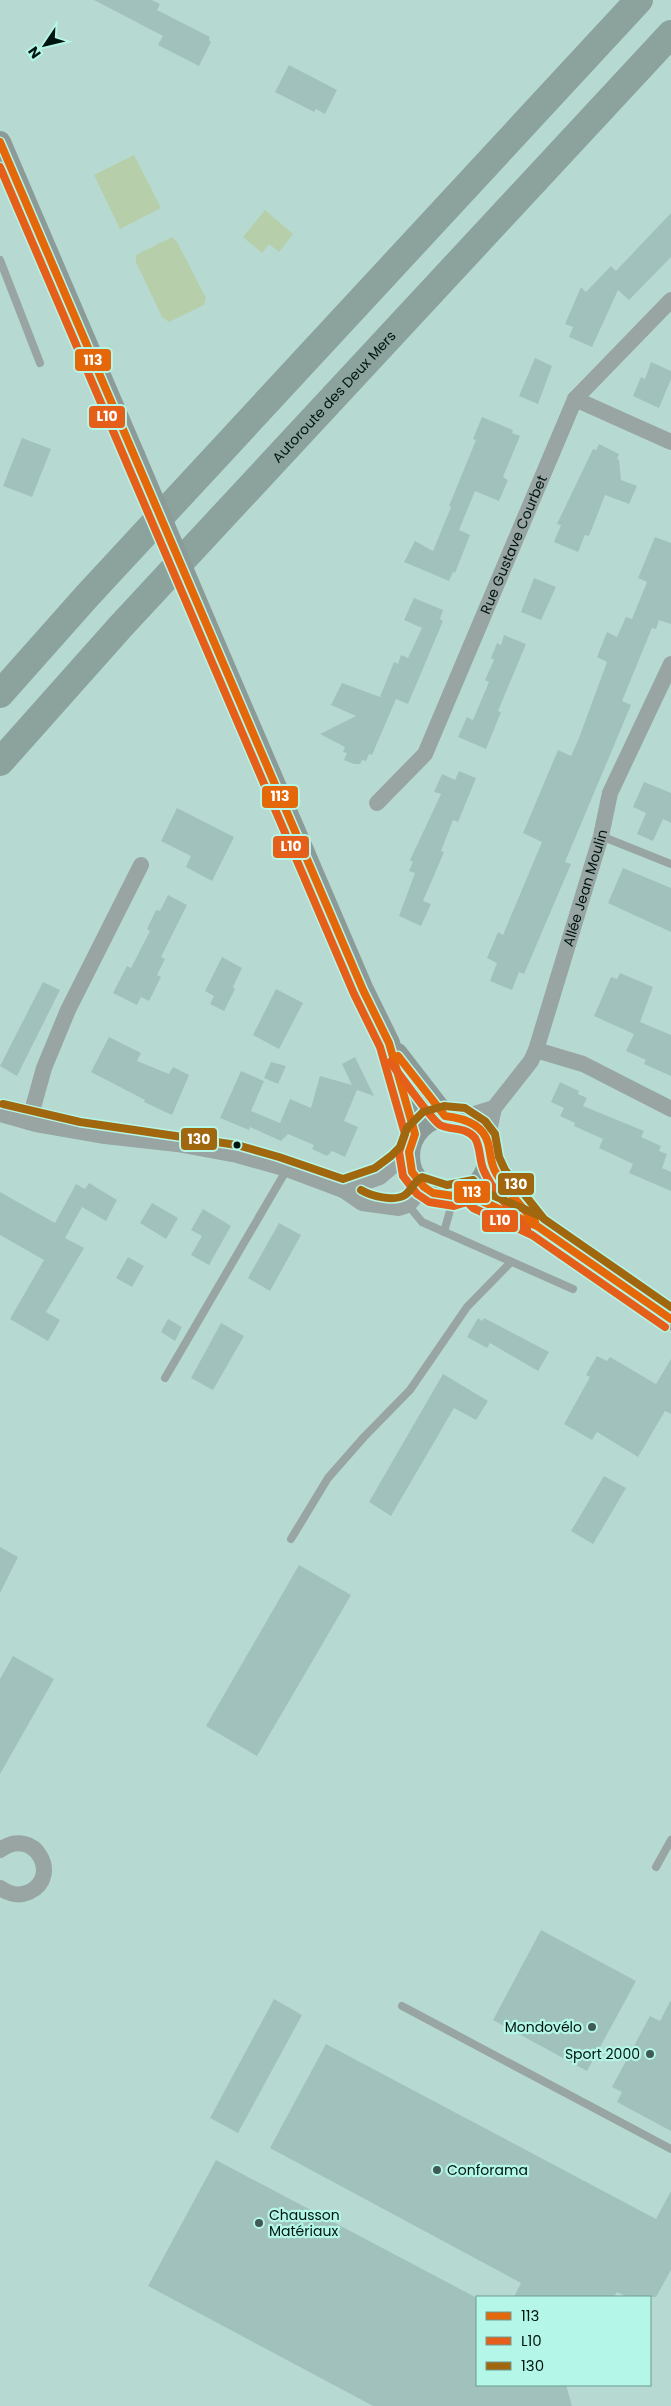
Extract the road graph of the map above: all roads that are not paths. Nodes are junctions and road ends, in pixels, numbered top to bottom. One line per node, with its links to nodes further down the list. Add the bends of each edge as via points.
1 (639, 0): 10 (highway)
2 (671, 34): 11 (highway, Autoroute des Deux Mers, via 120,626)
3 (0, 142): 16 (main road, bridge, via 363,990)
4 (0, 260): 6 (lane)
5 (671, 300): 7 (street, Rue Gustave Courbet)
6 (40, 363)
7 (575, 398): 8 (street); 12 (street, Rue Gustave Courbet, via 425,754)
8 (671, 442)
9 (671, 664): 13 (street, Allée Jean Moulin, via 610,793)
10 (0, 694)
11 (0, 762)
12 (377, 803)
13 (601, 836): 14 (lane); 17 (street, Allée Jean Moulin)
14 (671, 864)
15 (141, 865): 22 (street, via 68,1010 44,1068)
16 (389, 1043): 21 (main road); 23 (main road)
17 (536, 1050): 18 (street, Allée Jean Moulin); 19 (street, via 583,1064)
18 (494, 1108): 21 (street); 24 (street, Allée Jean Moulin)
19 (671, 1109)
20 (0, 1114): 22 (street)
21 (453, 1117): 23 (main road, via 428,1121); 24 (main road, via 479,1129)
22 (29, 1122): 25 (street, via 211,1150)
23 (412, 1143): 26 (main road, via 412,1172); 27 (street, via 380,1177)
24 (488, 1150): 28 (main road, via 482,1178); 30 (main road, via 497,1175)
25 (287, 1169): 27 (street); 35 (lane)
26 (424, 1187): 28 (main road, via 438,1194); 29 (street)
27 (343, 1190): 29 (street, via 362,1203 399,1208)
28 (462, 1193): 30 (main road); 31 (lane)
29 (408, 1205): 31 (lane, via 422,1222)
30 (537, 1226): 34 (main road)
31 (444, 1232): 32 (lane)
32 (511, 1262): 33 (lane); 36 (lane, via 467,1307 410,1390 328,1478)
33 (573, 1289)
34 (671, 1319)
35 (165, 1378)
36 (291, 1539)
37 (671, 1840): 39 (lane)
38 (0, 1850): 40 (street, via 15,1843 32,1847 42,1860 44,1869 43,1877 32,1891 16,1895)
39 (656, 1867)
40 (0, 1888)
41 (402, 2006): 42 (lane)
42 (671, 2149)

